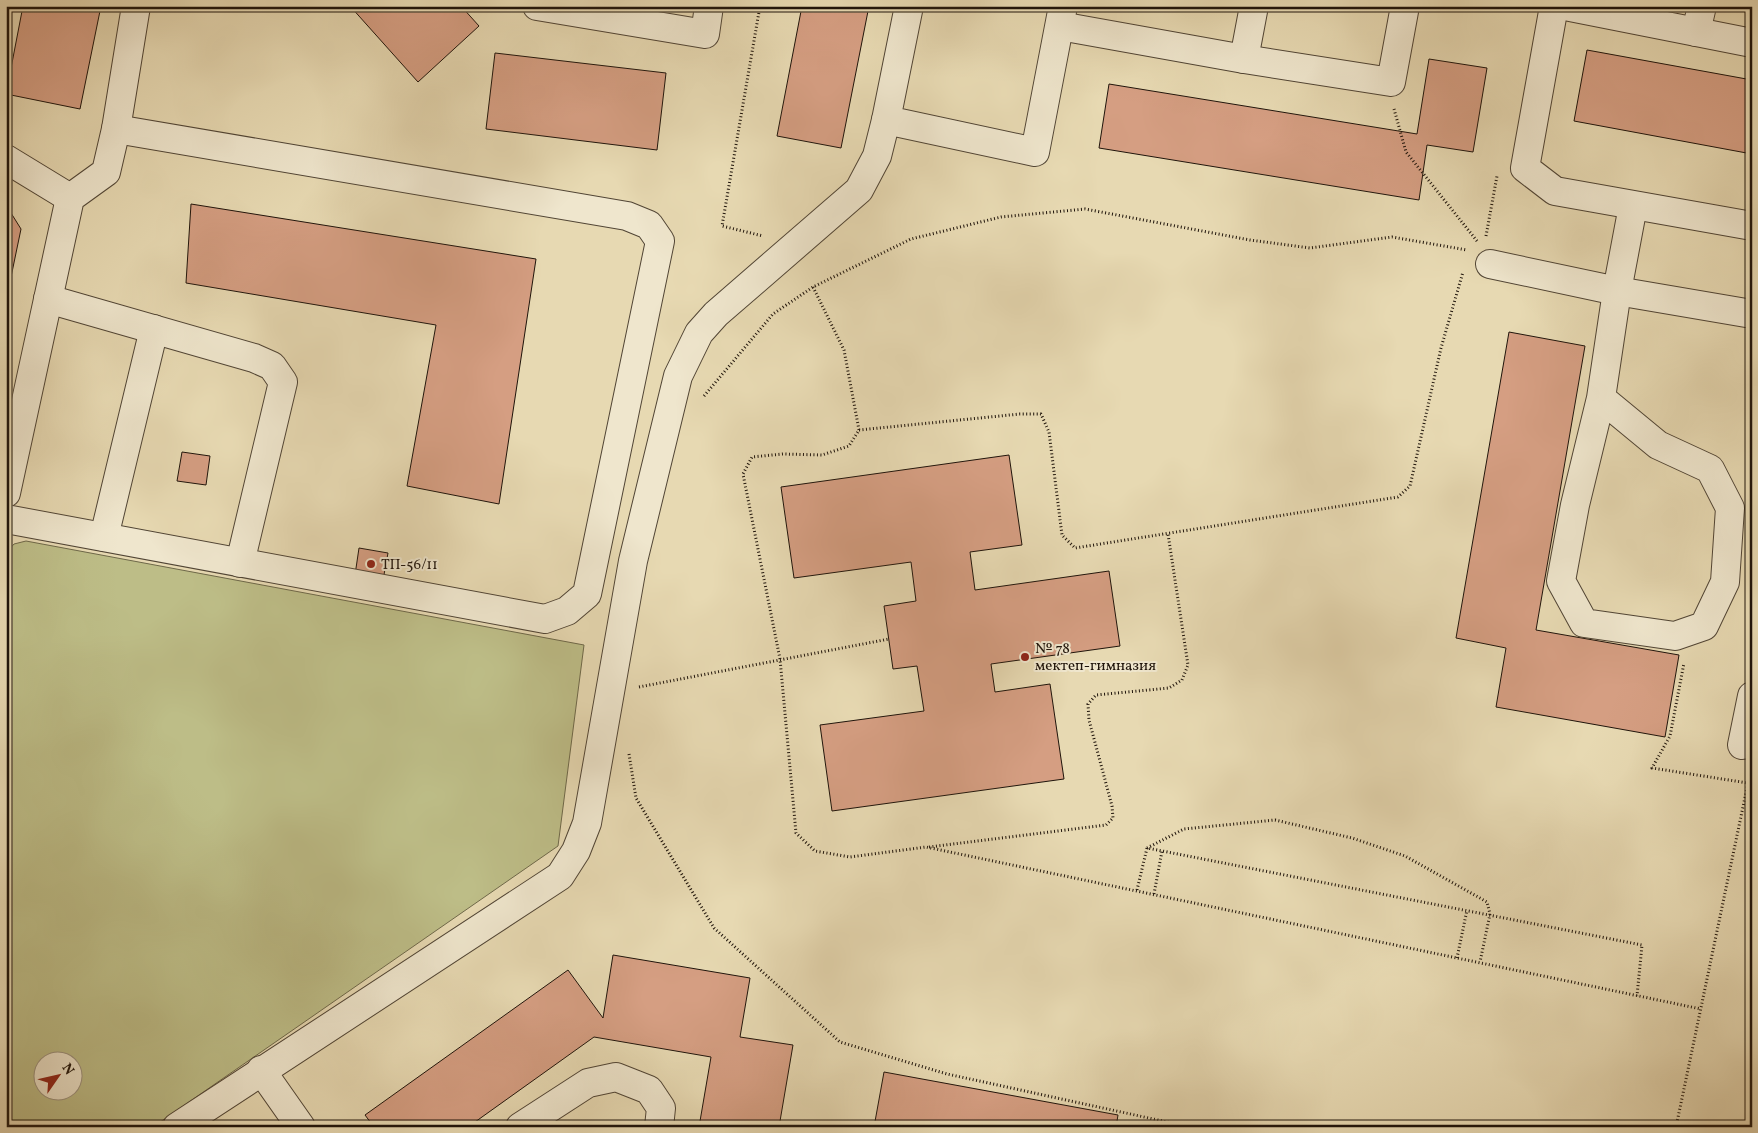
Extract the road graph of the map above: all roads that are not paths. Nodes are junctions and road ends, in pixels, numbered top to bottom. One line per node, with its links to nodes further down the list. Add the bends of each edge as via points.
1 (136, 6): 15 (lane)
2 (709, 6): 9 (lane, via 706,34)
3 (909, 6): 14 (lane)
4 (1254, 6): 13 (lane)
5 (1405, 6): 13 (lane, via 1391,82)
6 (1554, 6): 18 (lane, via 1525,168 1555,191)
7 (1565, 6): 11 (lane)
8 (1702, 6): 11 (lane)
9 (544, 7)
10 (1061, 16): 13 (lane); 14 (lane, via 1035,152)
11 (1696, 32): 12 (lane)
12 (1752, 43)
13 (1244, 59)
14 (886, 120): 32 (lane, via 877,156 859,190 716,314 699,333 678,376 633,560 587,823 576,851 560,876)
15 (116, 129): 17 (lane, via 106,172); 29 (lane, via 627,216 649,226 660,241 587,594 567,611 545,619)
16 (6, 159): 17 (lane)
17 (70, 198): 22 (lane)
18 (1633, 206): 19 (lane); 21 (lane)
19 (1752, 226)
20 (1475, 263): 21 (lane)
21 (1617, 291): 23 (lane); 25 (lane)
22 (48, 300): 24 (lane); 26 (lane)
23 (1752, 314)
24 (154, 329): 28 (lane); 29 (lane, via 254,358 272,366 283,382)
25 (1601, 398): 25 (lane, via 1658,445 1710,469 1730,508 1725,582 1704,626 1675,636 1584,623 1561,581 1575,505)
26 (6, 493)
27 (6, 519): 28 (lane)
28 (104, 537): 29 (lane)
29 (240, 562)
30 (1752, 696): 31 (lane)
31 (1742, 745)
32 (261, 1070): 33 (lane); 34 (lane)
33 (177, 1127)
34 (301, 1127)
35 (520, 1127): 36 (lane, via 588,1083 616,1077 649,1090 661,1108)
36 (659, 1127)

